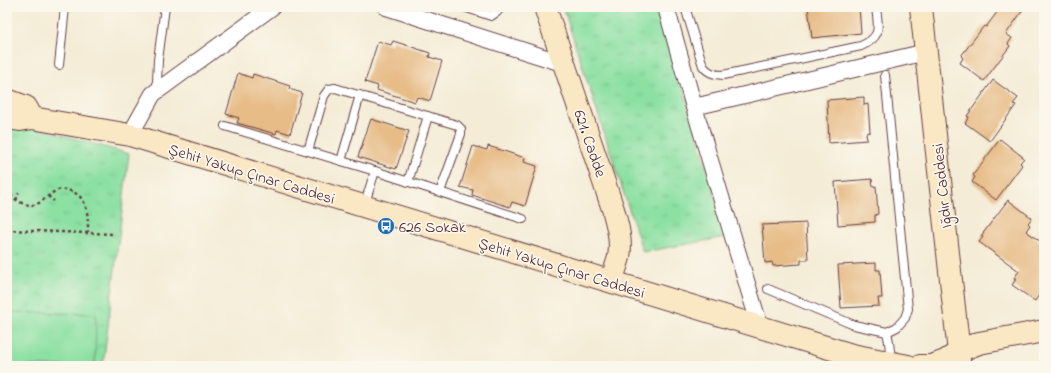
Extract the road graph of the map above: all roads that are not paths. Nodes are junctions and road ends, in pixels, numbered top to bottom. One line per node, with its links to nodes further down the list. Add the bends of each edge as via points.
1 (65, 7): 14 (lane)
2 (165, 7): 16 (lane, via 158,60 157,82)
3 (272, 7): 16 (street)
4 (386, 7): 13 (street)
5 (464, 7): 6 (lane, via 491,16)
6 (501, 7)
7 (545, 7): 13 (main road, 621. Cadde)
8 (666, 7): 19 (street)
9 (685, 7): 10 (lane, via 703,66 714,75 862,46 876,36 879,28)
10 (876, 7)
11 (921, 7): 12 (main road, Iğdır Caddesi)
12 (926, 52): 19 (street); 37 (main road, Iğdır Caddesi)
13 (565, 64): 32 (main road, 621. Cadde, via 619,231 619,256)
14 (59, 65)
15 (885, 75): 36 (lane, via 908,309 905,318 897,327)
16 (161, 88): 24 (street, via 151,96)
17 (360, 95): 20 (lane); 25 (lane, via 336,88 329,89 324,96); 26 (lane)
18 (7, 100): 22 (main road, via 26,107)
19 (694, 107): 34 (street)
20 (428, 116): 28 (lane); 29 (lane, via 457,125 461,129)
21 (7, 118): 22 (main road, Şehit Yakup Çınar Caddesi)
22 (32, 118): 24 (main road, Şehit Yakup Çınar Caddesi)
23 (225, 126): 25 (lane)
24 (130, 135): 30 (main road, Şehit Yakup Çınar Caddesi)
25 (308, 151): 26 (lane)
26 (341, 161): 27 (lane)
27 (375, 171): 28 (lane); 30 (lane)
28 (408, 182): 29 (lane)
29 (440, 192): 31 (lane)
30 (364, 206): 32 (main road, Şehit Yakup Çınar Caddesi)
31 (523, 219)
32 (611, 282): 34 (main road, Şehit Yakup Çınar Caddesi)
33 (768, 290): 36 (lane, via 854,325)
34 (760, 327): 38 (main road, Şehit Yakup Çınar Caddesi, via 852,355)
35 (1044, 331): 37 (main road, via 979,343 966,348)
36 (887, 332): 38 (lane)
37 (959, 360): 39 (main road)
38 (899, 364)
39 (920, 366)

